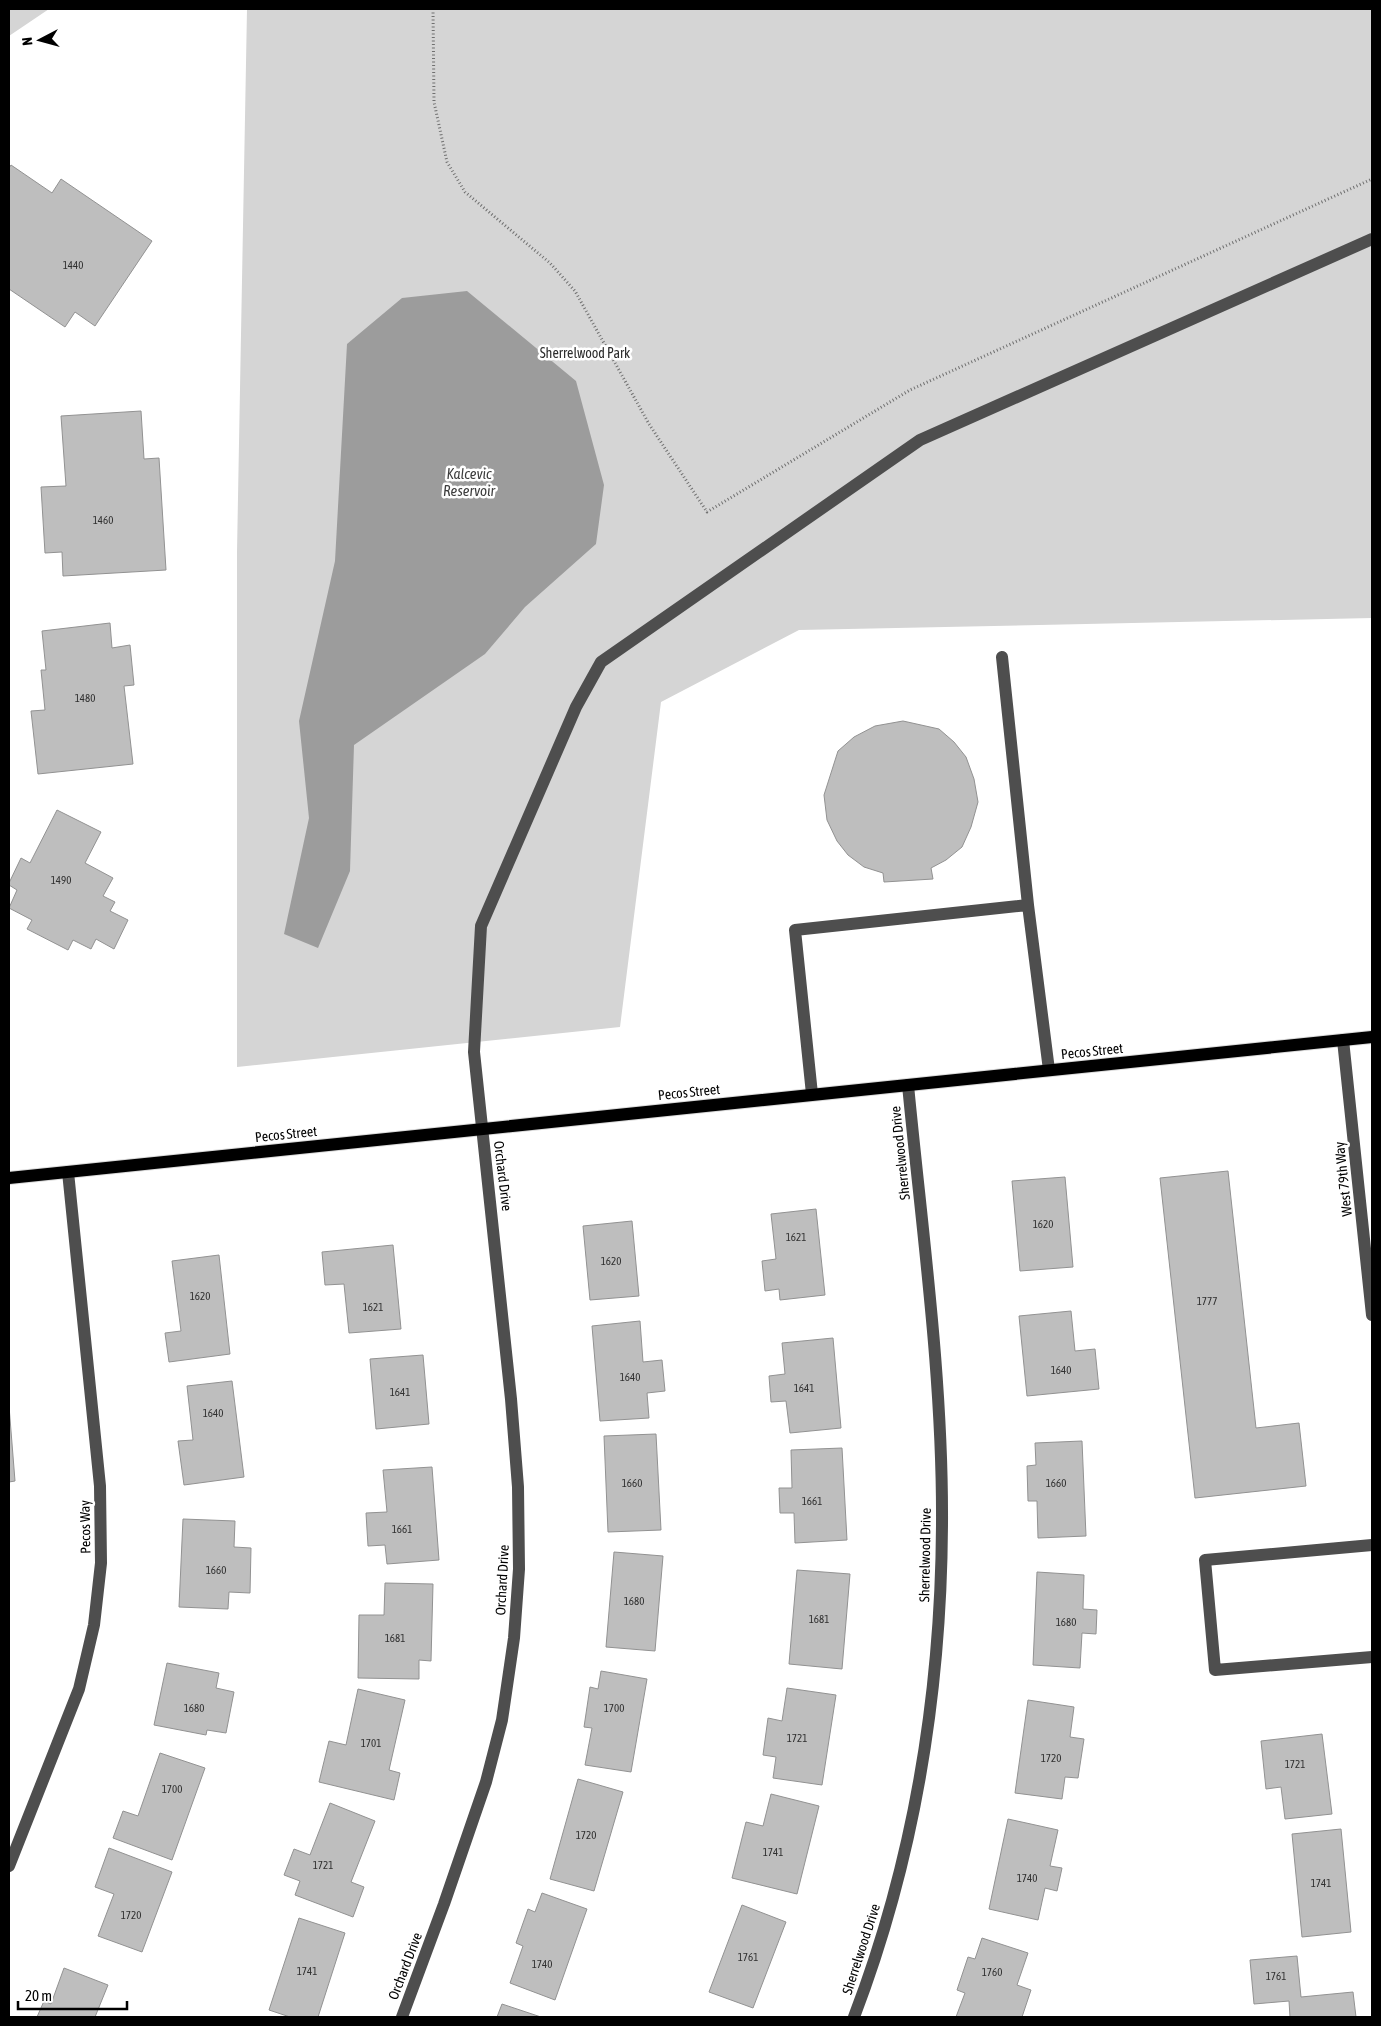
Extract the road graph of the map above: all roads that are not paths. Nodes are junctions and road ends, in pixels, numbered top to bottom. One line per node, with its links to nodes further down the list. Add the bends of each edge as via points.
1 (1372, 239): 9 (street, Orchard Drive, via 920,440 600,662 576,707 481,926 474,1052)
2 (1002, 657): 3 (street)
3 (1028, 905): 6 (street); 8 (street, via 794,930)
4 (1372, 1037): 5 (main road, Pecos Street)
5 (1343, 1040): 6 (main road, Pecos Street); 12 (street, West 79th Way)
6 (1049, 1070): 7 (main road, Pecos Street)
7 (908, 1085): 8 (main road, Pecos Street); 17 (street, Sherrelwood Drive, via 936,1372 942,1523 939,1624 929,1723 912,1822 888,1920)
8 (812, 1094): 9 (main road, Pecos Street)
9 (482, 1129): 10 (main road, Pecos Street); 16 (street, Orchard Drive, via 512,1399 518,1487 519,1569 514,1638 502,1720 486,1782)
10 (68, 1172): 11 (main road, Pecos Street); 15 (street, Pecos Way, via 100,1486 101,1563 94,1625 79,1689)
11 (9, 1178)
12 (1372, 1316)
13 (1372, 1545): 14 (street, via 1205,1560 1214,1670)
14 (1372, 1657)
15 (9, 1866)
16 (402, 2017)
17 (854, 2017)

